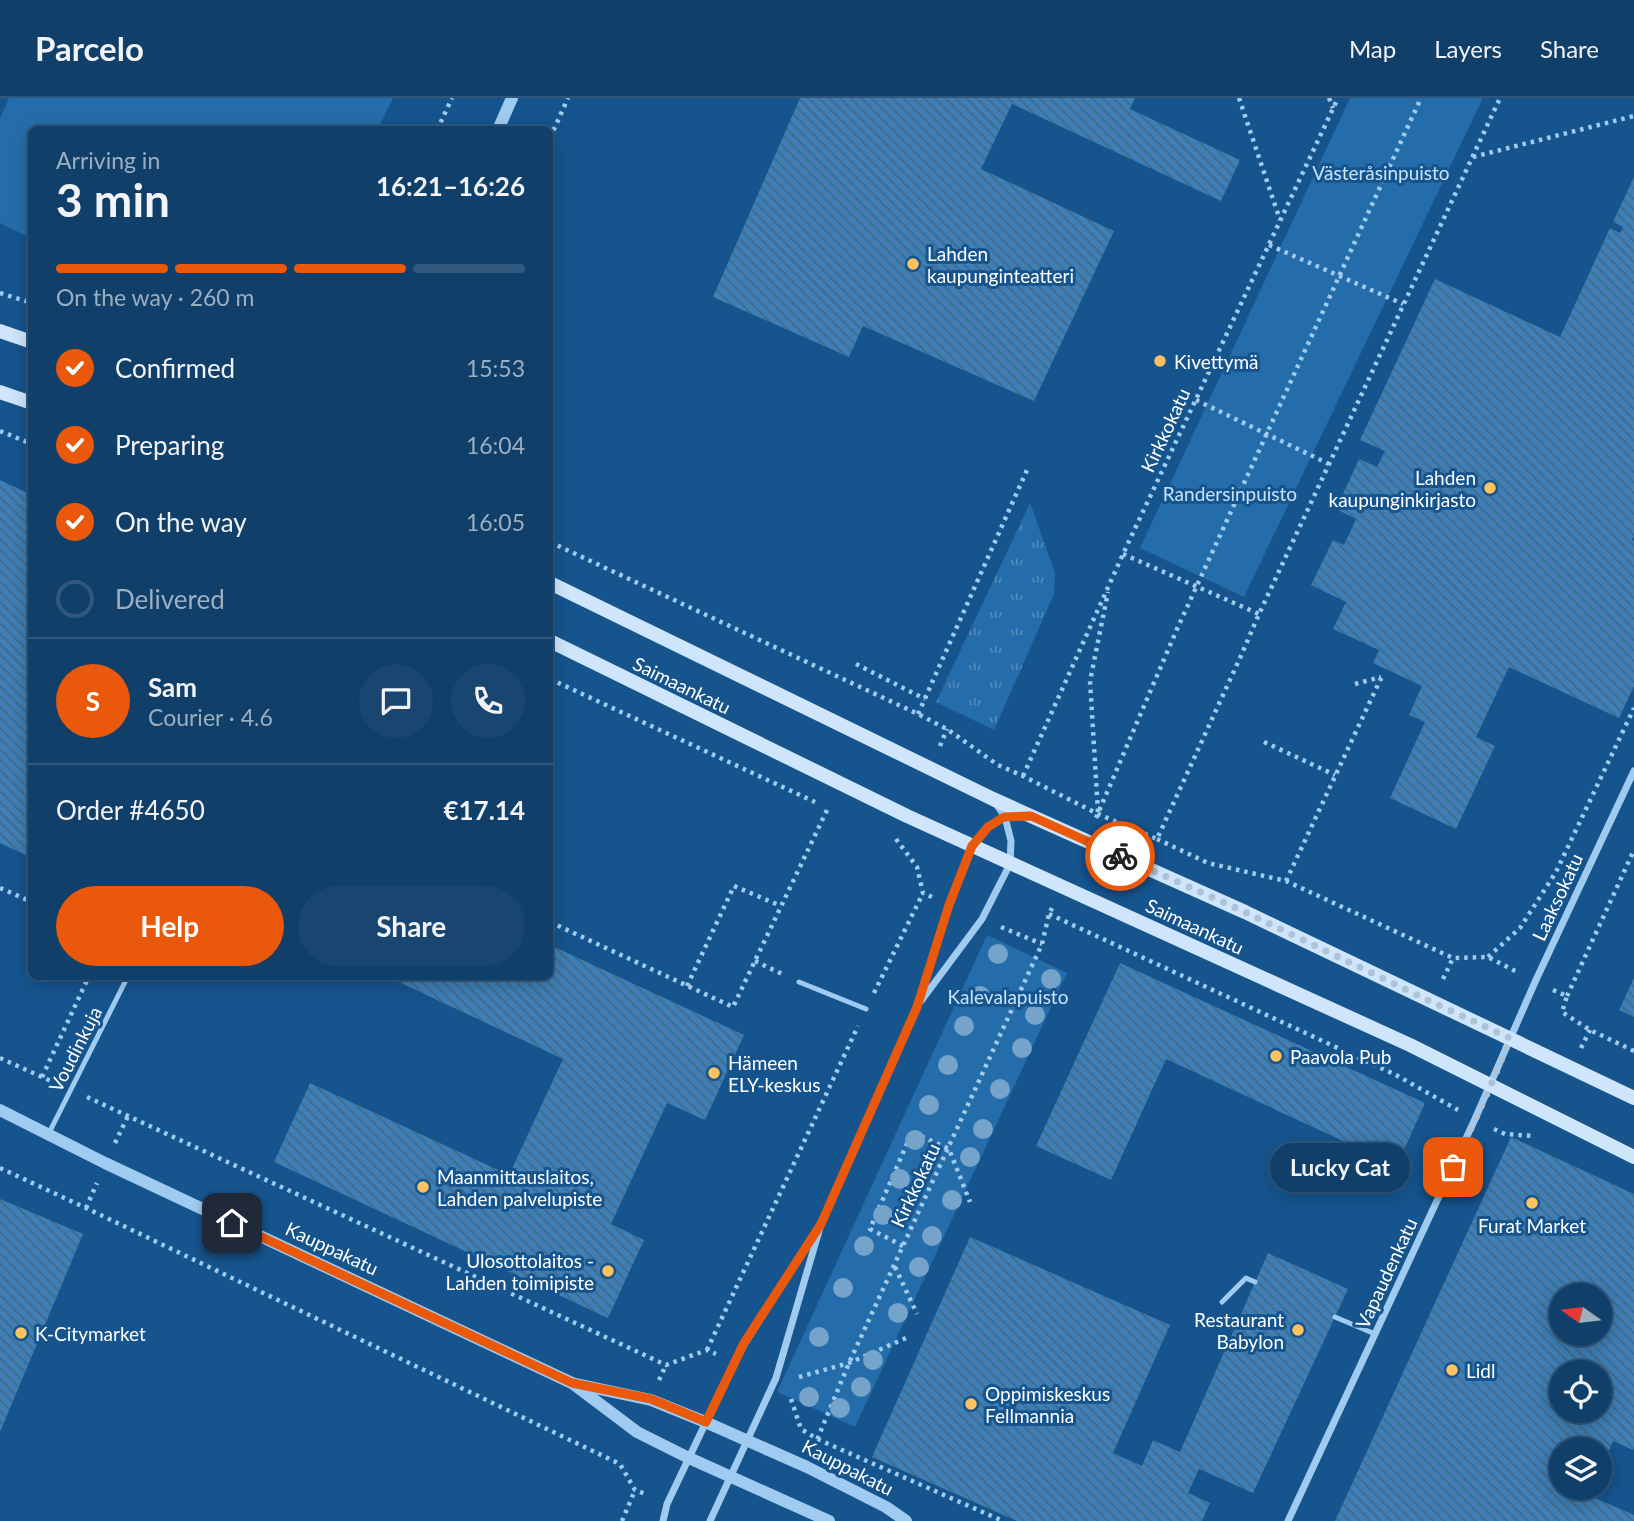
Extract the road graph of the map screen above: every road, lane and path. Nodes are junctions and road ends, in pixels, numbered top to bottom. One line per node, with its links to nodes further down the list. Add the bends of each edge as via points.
1 (452, 98): 11 (path)
2 (512, 98): 12 (street)
3 (568, 98): 13 (path)
4 (1239, 98): 15 (path)
5 (1329, 98): 9 (path)
6 (1338, 98): 9 (path, Kirkkokatu)
7 (1421, 98): 17 (path)
8 (1500, 98): 14 (path)
9 (1333, 108): 15 (path, Kirkkokatu)
10 (1634, 116): 14 (path)
11 (440, 126)
12 (500, 126)
13 (553, 131)
14 (1472, 158): 20 (path)
15 (1280, 221): 16 (path, Kirkkokatu)
16 (1269, 245): 17 (path); 24 (path, Kirkkokatu)
17 (1339, 275): 20 (path); 27 (path)
18 (0, 293): 19 (path)
19 (28, 302)
20 (1404, 304): 29 (path)
21 (0, 331): 22 (main road)
22 (28, 341)
23 (0, 391): 25 (main road)
24 (1196, 400): 27 (path); 32 (path, Kirkkokatu)
25 (28, 402)
26 (0, 431): 28 (path)
27 (1266, 435): 29 (path); 35 (path)
28 (28, 442)
29 (1329, 464): 36 (path)
30 (1027, 470): 41 (path)
31 (553, 543): 43 (path)
32 (1123, 554): 34 (path, Kirkkokatu); 35 (path)
33 (553, 584): 48 (main road, Saimaankatu)
34 (1110, 584): 47 (path, Kirkkokatu); 51 (path, via 1090,681)
35 (1196, 586): 36 (path); 51 (path)
36 (1259, 614): 55 (path)
37 (553, 642): 56 (main road, Saimaankatu)
38 (856, 664): 41 (path)
39 (553, 680): 49 (path)
40 (1355, 684): 46 (path, via 1382,676)
41 (925, 699): 43 (path)
42 (1634, 708): 68 (path, via 1556,872 1520,928)
43 (918, 714): 47 (path)
44 (1264, 741): 46 (path)
45 (1634, 771): 73 (street, Laaksokatu)
46 (1335, 775): 59 (path)
47 (1023, 776): 51 (path)
48 (993, 799): 52 (main road, Saimaankatu); 53 (street)
49 (815, 802)
50 (839, 813): 64 (path, via 828,808)
51 (1098, 814): 55 (path)
52 (1031, 816): 53 (street); 78 (main road, Saimaankatu)
53 (1004, 817): 56 (street); 58 (street, via 1011,841)
54 (885, 834): 61 (path, via 896,839 917,867)
55 (1157, 839): 59 (path, via 1208,863)
56 (972, 846): 58 (main road, Saimaankatu); 63 (street)
57 (1634, 850): 75 (path)
58 (1010, 864): 66 (street); 82 (main road, Saimaankatu)
59 (1286, 881): 68 (path, via 1453,958)
60 (0, 888): 62 (path)
61 (923, 893): 63 (path); 77 (path)
62 (28, 900)
63 (949, 905): 76 (street)
64 (781, 906): 69 (path); 74 (path, via 734,886)
65 (1049, 914): 86 (path, via 1396,1075)
66 (982, 919): 76 (street); 89 (path, Kirkkokatu, via 1042,944)
67 (553, 923): 74 (path)
68 (1488, 957): 73 (path)
69 (755, 961): 72 (path); 74 (path, via 733,1007)
70 (87, 980): 81 (path)
71 (126, 980): 83 (lane, Voudinkuja)
72 (799, 982): 77 (lane)
73 (1535, 982): 75 (path); 78 (street, Laaksokatu)
74 (687, 986)
75 (1567, 996): 79 (path, via 1562,1012)
76 (917, 1007): 93 (street)
77 (866, 1009): 102 (path)
78 (1510, 1038): 82 (street, Vapaudenkatu); 84 (main road, Saimaankatu)
79 (1634, 1051)
80 (0, 1058): 81 (path)
81 (42, 1077): 83 (path)
82 (1491, 1085): 86 (street, Vapaudenkatu); 90 (main road, Saimaankatu)
83 (72, 1091): 87 (lane, Voudinkuja); 102 (path, via 666,1365)
84 (1634, 1098)
85 (0, 1110): 87 (street, Kauppakatu)
86 (1475, 1119): 88 (path, via 1504,1134); 100 (street, Vapaudenkatu)
87 (48, 1135): 107 (street, Kauppakatu)
88 (1537, 1136)
89 (949, 1149): 92 (path); 94 (path, Kirkkokatu); 94 (path, via 912,1132 870,1229)
90 (1634, 1157)
91 (0, 1168): 113 (path, via 620,1464)
92 (970, 1202)
93 (821, 1224): 103 (street); 105 (street)
94 (904, 1247): 95 (path, Kirkkokatu)
95 (894, 1266): 98 (path); 104 (path, Kirkkokatu)
96 (1255, 1282): 97 (lane, via 1246,1278)
97 (1222, 1303)
98 (917, 1314)
99 (1335, 1317): 100 (lane)
100 (1375, 1334): 121 (street, Vapaudenkatu)
101 (906, 1338): 104 (path)
102 (707, 1350): 103 (path)
103 (734, 1361): 108 (street)
104 (849, 1363): 106 (path); 109 (path, Kirkkokatu)
105 (775, 1378): 106 (path); 110 (street)
106 (785, 1381): 109 (path, via 801,1429)
107 (572, 1383): 108 (street, Kauppakatu, via 651,1399); 111 (street, Kauppakatu, via 637,1432)
108 (706, 1422): 110 (street, Kauppakatu); 111 (street)
109 (817, 1439): 120 (path)
110 (747, 1441): 112 (street); 119 (street, Kauppakatu, via 818,1472)
111 (689, 1458): 112 (street, Kauppakatu); 114 (street)
112 (730, 1478): 117 (street); 118 (street, Kauppakatu)
113 (635, 1490): 114 (path); 115 (path)
114 (667, 1504): 116 (street)
115 (622, 1521)
116 (663, 1521)
117 (710, 1521)
118 (829, 1521)
119 (906, 1521)
120 (1003, 1521)
121 (1288, 1521)

